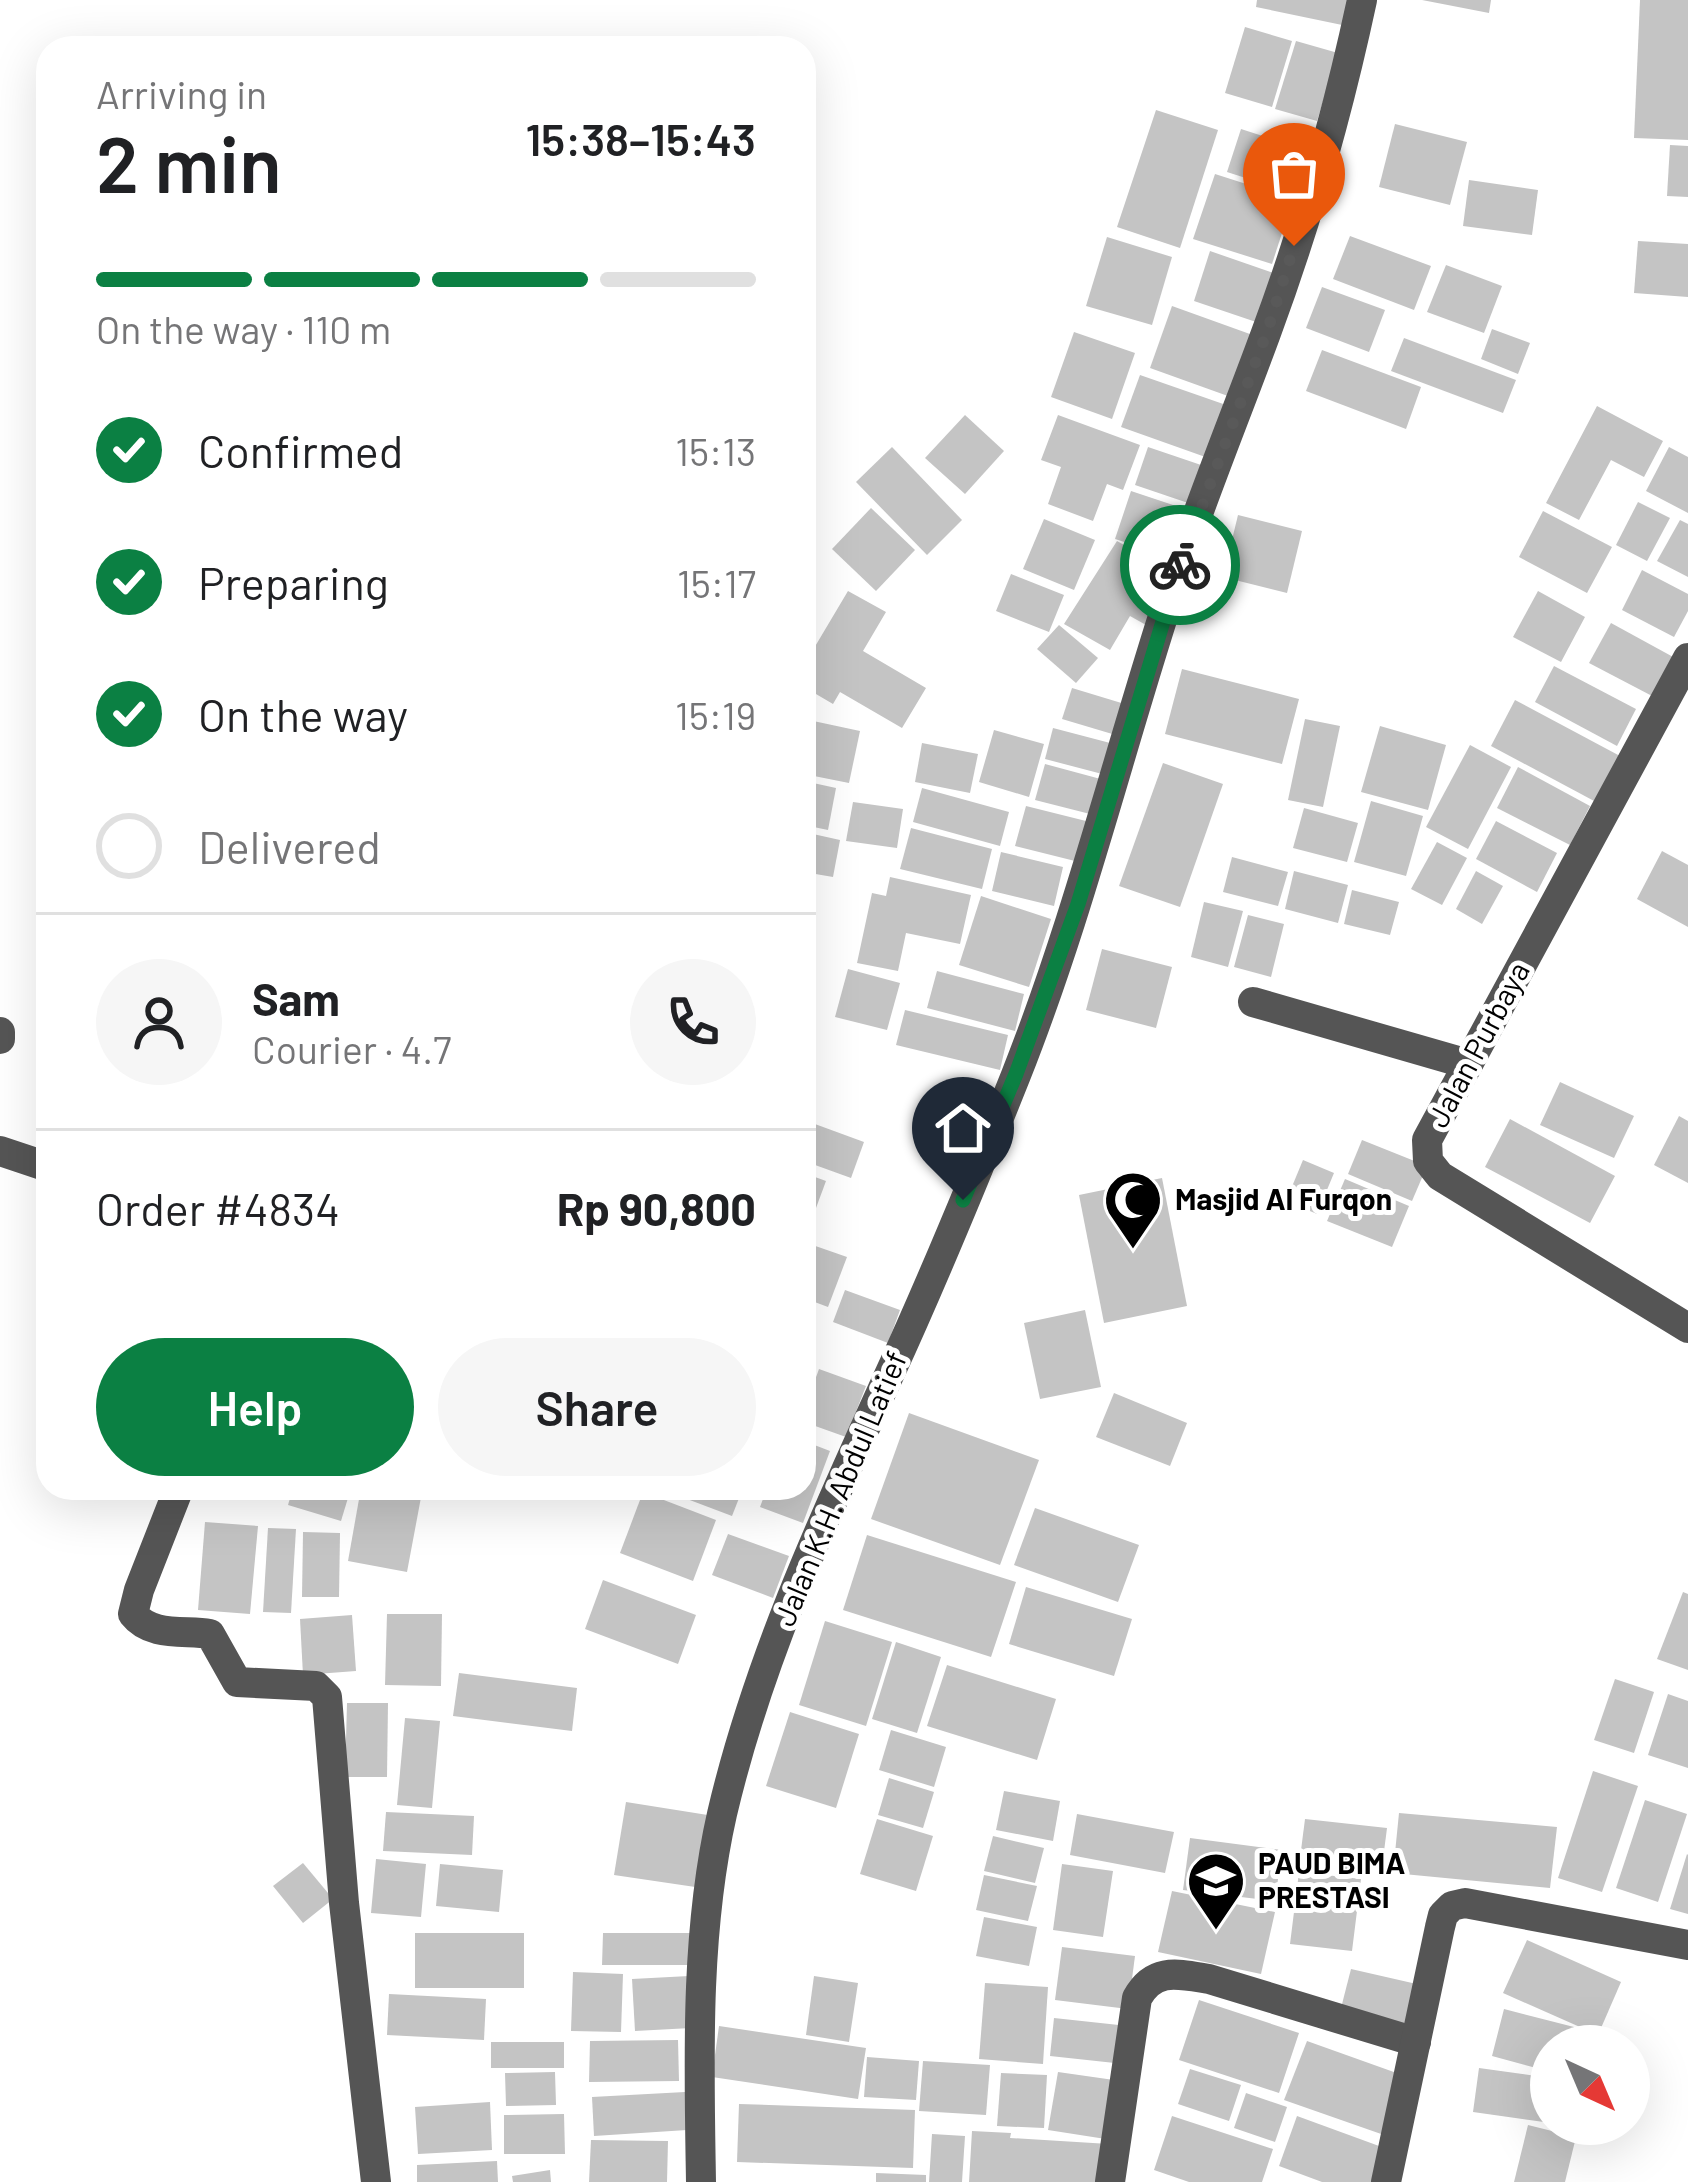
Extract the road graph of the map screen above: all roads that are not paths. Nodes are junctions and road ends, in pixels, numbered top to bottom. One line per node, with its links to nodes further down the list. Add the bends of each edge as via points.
1 (1362, 0): 12 (street, Jalan K.H. Abdul Latief, via 1321,163 1148,664 1078,904 1008,1095 800,1573 747,1726 709,1896)
2 (1688, 658): 4 (street, Jalan Purbaya)
3 (1252, 1002): 4 (street)
4 (1468, 1064): 7 (street, Jalan Purbaya, via 1427,1140 1428,1161 1440,1176)
5 (0, 1151): 6 (street)
6 (36, 1163)
7 (1685, 1319)
8 (174, 1500): 11 (street, via 134,1614 155,1630 210,1634 237,1682 316,1686 327,1697)
9 (1688, 1945): 10 (street, via 1508,1909 1452,1906 1443,1915)
10 (1416, 2042): 13 (street, via 1209,1979 1156,1976 1137,1998); 14 (street)
11 (376, 2182)
12 (701, 2182)
13 (1110, 2182)
14 (1386, 2182)

